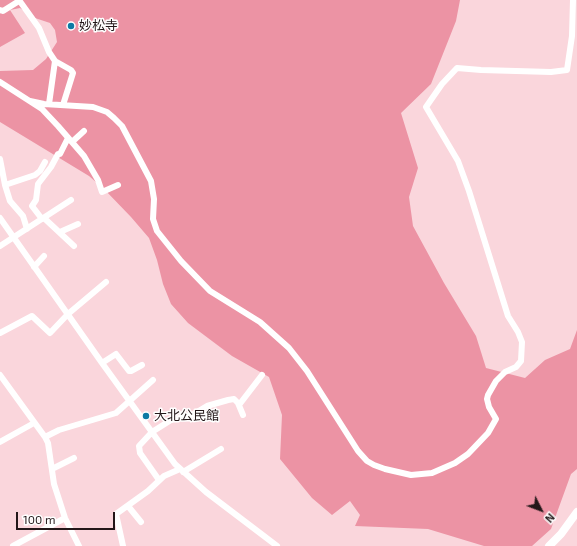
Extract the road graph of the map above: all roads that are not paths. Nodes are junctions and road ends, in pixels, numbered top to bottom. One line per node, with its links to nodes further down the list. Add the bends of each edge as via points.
1 (19, 0): 3 (street, via 3,11); 5 (street, via 39,28)
2 (573, 0): 4 (street)
3 (0, 10)
4 (574, 35): 9 (street, via 567,70 550,72 457,68 426,107 458,161 508,316 522,342 521,361 496,381 488,395 489,407 496,419 488,432 474,449 456,463 432,473 411,475 385,469 367,461 289,348 260,322 210,291 163,240 153,219 154,199 151,180 122,126 107,112 93,107)
5 (55, 61): 8 (street); 9 (street, via 73,72)
6 (0, 82): 7 (street)
7 (30, 101): 8 (street); 11 (street, via 42,109)
8 (49, 104): 9 (street)
9 (63, 105)
10 (84, 131): 11 (street)
11 (70, 140): 14 (street, via 84,156 102,192); 18 (street, via 38,184 36,200 32,206)
12 (0, 159): 15 (street)
13 (45, 162): 15 (street, via 35,175)
14 (118, 184)
15 (5, 185): 20 (street, via 10,201 23,216)
16 (71, 200): 18 (street)
17 (0, 218): 22 (street)
18 (43, 218): 20 (street); 21 (street)
19 (78, 224): 21 (street)
20 (27, 229): 22 (street)
21 (60, 232): 24 (street)
22 (13, 238): 23 (street); 26 (street)
23 (0, 246)
24 (74, 246)
25 (44, 256): 26 (street)
26 (34, 267): 28 (street)
27 (106, 282): 28 (street)
28 (68, 314): 29 (street, via 50,333 32,316); 30 (street)
29 (0, 333)
30 (102, 363): 31 (street, via 116,354 131,371); 35 (street)
31 (142, 365)
32 (262, 375): 36 (street)
33 (1, 379): 38 (street)
34 (153, 380): 35 (street)
35 (130, 401): 39 (street); 40 (street, via 116,413 59,430)
36 (239, 405): 37 (street); 39 (street, via 234,399 207,406 192,415 171,420)
37 (243, 415)
38 (34, 423): 40 (street); 41 (street)
39 (152, 432): 45 (street); 46 (street, via 138,446)
40 (45, 437): 44 (street)
41 (0, 442)
42 (221, 449): 45 (street)
43 (74, 458): 44 (street)
44 (52, 469): 49 (street)
45 (182, 470): 46 (street); 54 (street, via 206,492)
46 (159, 480): 47 (street)
47 (128, 506): 50 (street); 53 (street, via 116,514)
48 (577, 512): 55 (main road)
49 (65, 518): 51 (street); 52 (street)
50 (141, 522)
51 (13, 546)
52 (79, 546)
53 (123, 546)
54 (277, 546)
55 (549, 546)

